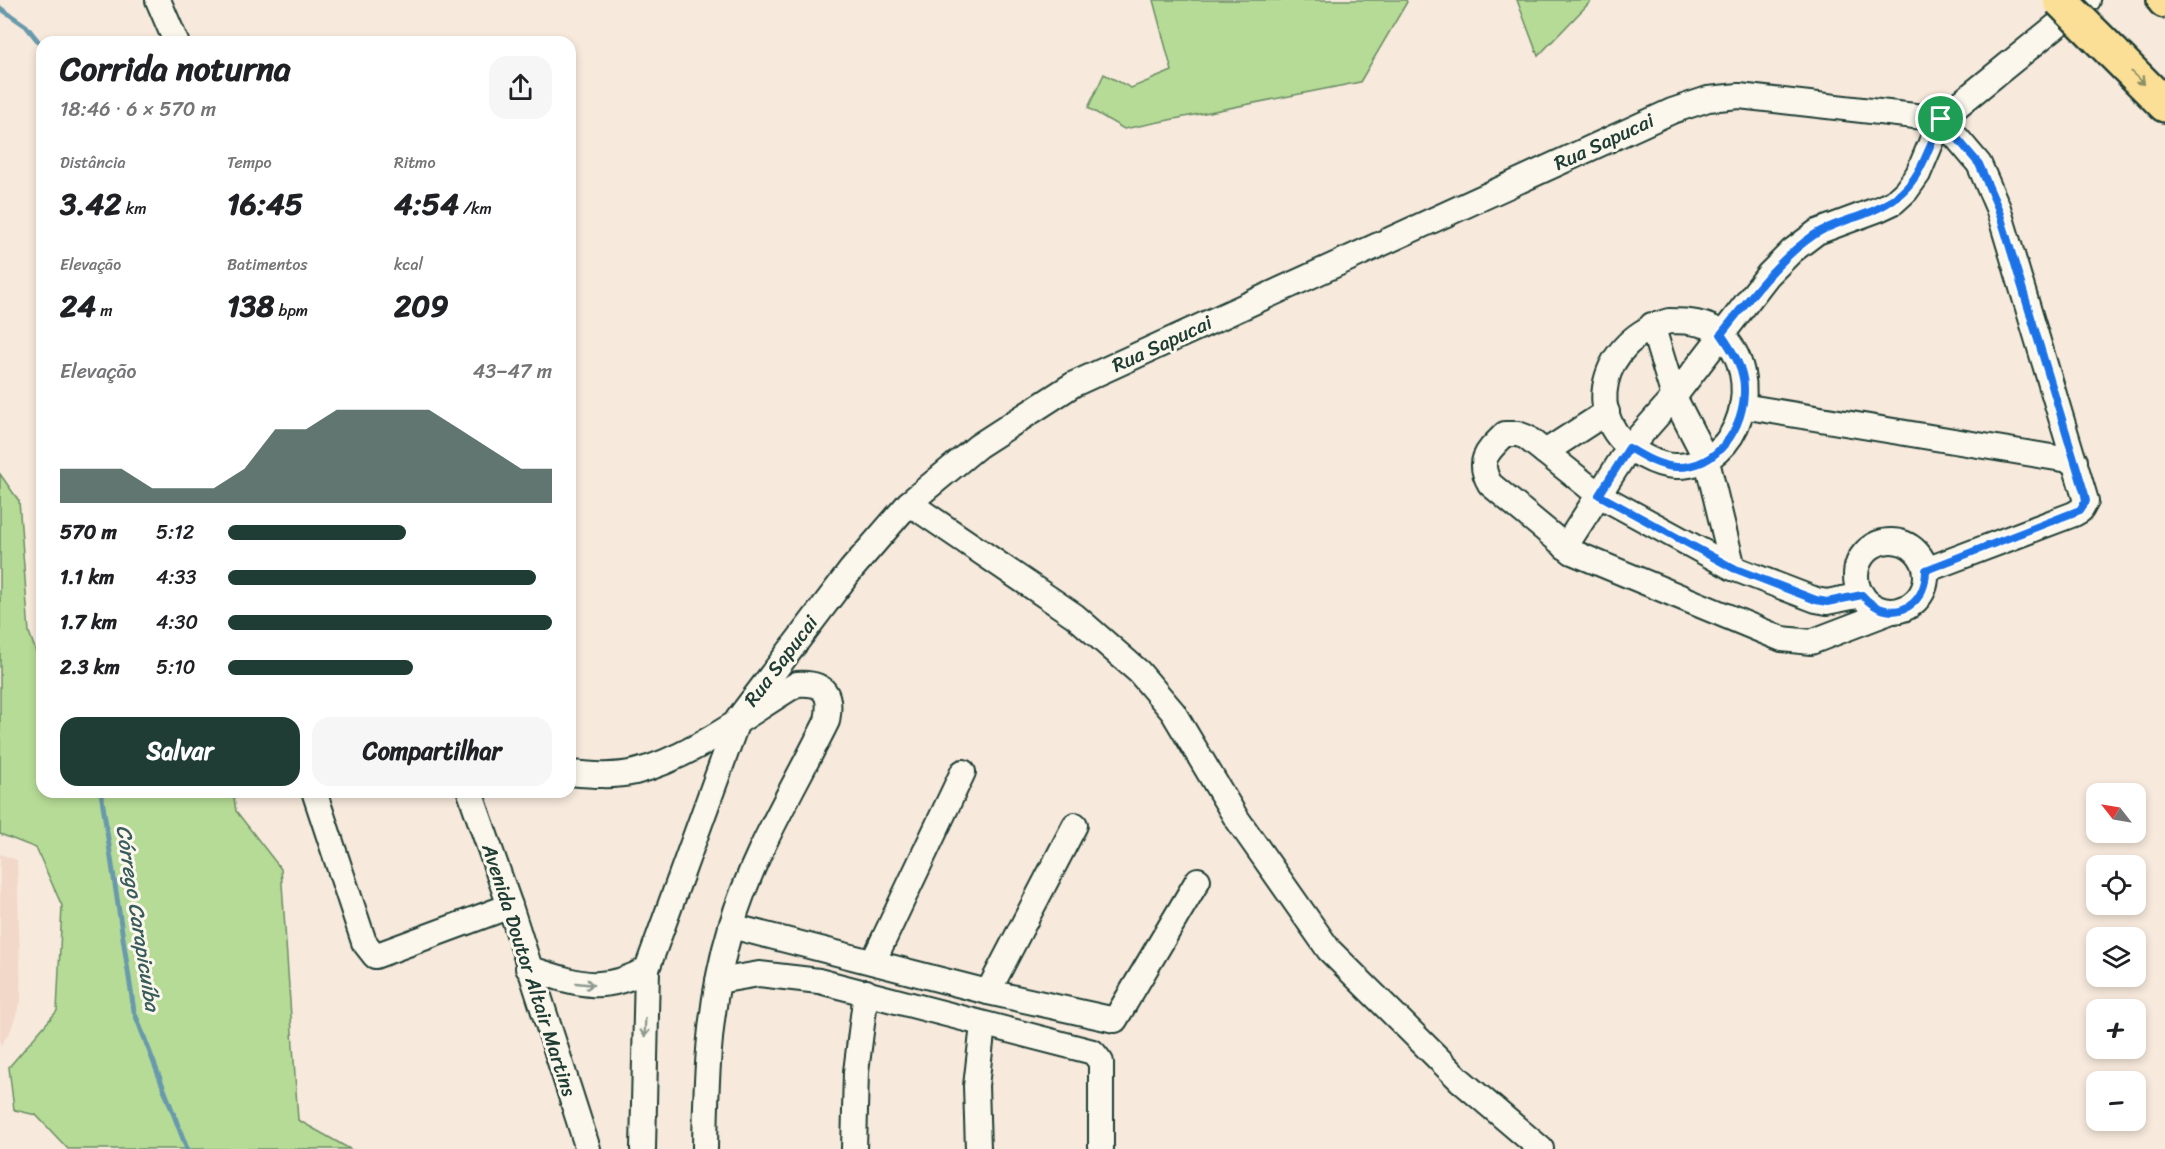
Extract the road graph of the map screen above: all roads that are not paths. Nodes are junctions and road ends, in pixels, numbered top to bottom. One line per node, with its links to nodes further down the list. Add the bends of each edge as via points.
1 (158, 0): 4 (street)
2 (2060, 0): 5 (highway, one-way to 5, bridge)
3 (2088, 0): 6 (street)
4 (173, 36)
5 (2165, 105)
6 (1941, 119): 8 (street, via 1918,174 1906,191 1879,209 1817,232 1792,251); 15 (street, via 1979,164 1998,208); 17 (street, Rua Sapucai, via 1739,96 1708,99 1672,111 1074,384 978,446)
7 (1652, 326): 8 (street, via 1688,321); 9 (street); 11 (street, via 1627,343 1610,368 1605,388)
8 (1721, 334): 9 (street); 10 (street, via 1741,371)
9 (1674, 397): 12 (street); 14 (street)
10 (1742, 406): 14 (street, via 1736,427 1724,446); 15 (street)
11 (1607, 412): 12 (street, via 1615,431); 13 (street)
12 (1629, 448): 14 (street, via 1677,467); 16 (street)
13 (1545, 452): 16 (street); 18 (street, via 1526,437 1505,434 1484,459 1483,471 1490,484)
14 (1707, 461): 19 (street)
15 (2075, 461): 20 (street, via 2086,501 2080,510)
16 (1599, 495): 18 (street); 19 (street)
17 (909, 503): 23 (street, Rua Sapucai, via 850,570); 45 (street, via 1075,616 1139,672 1173,712 1235,816 1329,950 1460,1080)
18 (1565, 547): 22 (street, via 1590,561 1782,639 1811,642)
19 (1733, 568): 21 (street, via 1816,600 1827,602)
20 (1926, 570): 21 (street, via 1907,545 1875,545 1860,561 1857,572); 22 (street, via 1926,582 1914,603)
21 (1862, 595): 22 (street, via 1870,604)
22 (1892, 611)
23 (738, 719): 25 (street, via 680,756 634,772 600,776); 31 (street, via 797,684 811,683 825,690 831,702 827,721 758,856); 34 (street, Rua Sapucai)
24 (963, 772): 32 (street)
25 (576, 774)
26 (316, 798): 30 (street, via 364,942 375,956)
27 (472, 798): 30 (street, Avenida Doutor Altair Martins)
28 (1075, 825): 37 (street)
29 (1198, 880): 37 (street, via 1114,1020)
30 (510, 906): 33 (street, Avenida Doutor Altair Martins)
31 (731, 926): 32 (street); 35 (street)
32 (873, 962): 37 (street)
33 (528, 968): 34 (street, one-way to 34, via 574,982 602,985 625,982); 39 (street, Avenida Doutor Altair Martins)
34 (647, 969): 40 (street, Rua Sapucai, one-way to 40)
35 (718, 981): 36 (street, via 772,974); 41 (street, via 706,1060)
36 (866, 992): 38 (street); 42 (street, via 856,1072)
37 (988, 992)
38 (983, 1025): 43 (street, via 976,1086); 44 (street, via 1098,1056)
39 (588, 1149)
40 (643, 1149)
41 (705, 1149)
42 (854, 1149)
43 (978, 1149)
44 (1101, 1149)
45 (1541, 1149)

